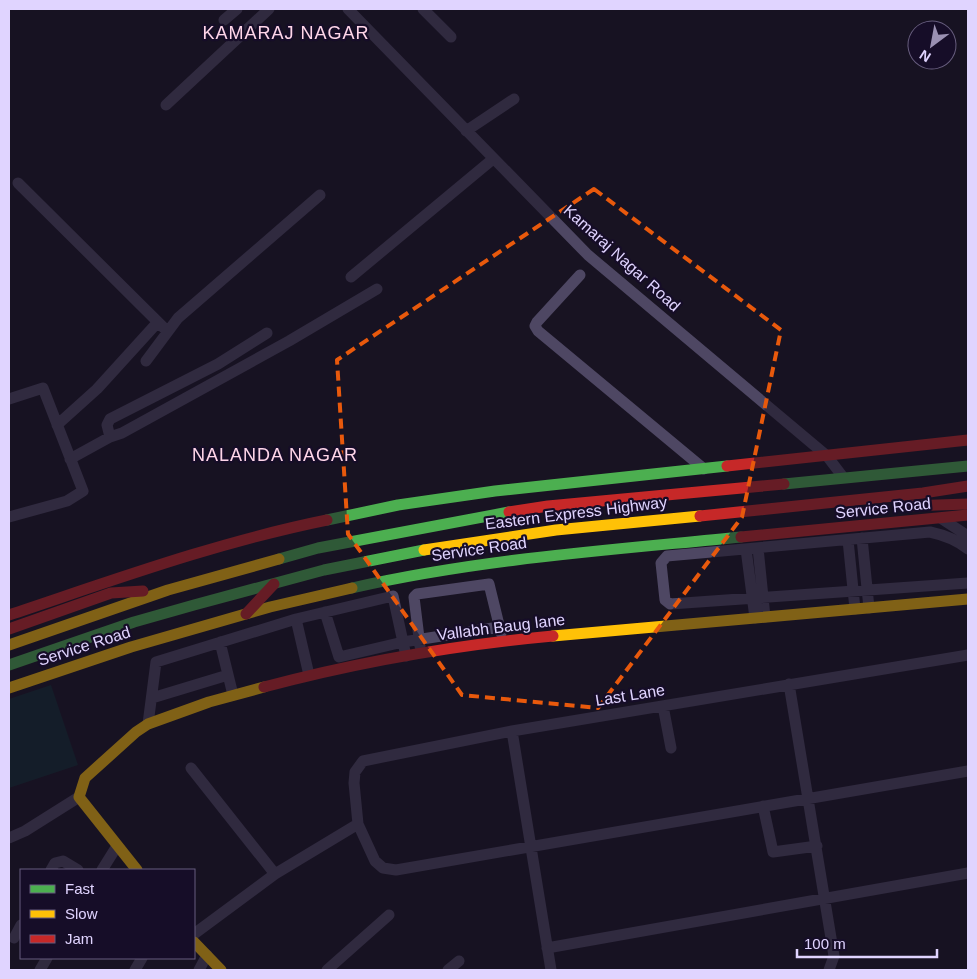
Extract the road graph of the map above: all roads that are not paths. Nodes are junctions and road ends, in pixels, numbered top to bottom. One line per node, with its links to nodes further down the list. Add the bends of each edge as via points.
1 (237, 9): 5 (street)
2 (269, 9): 8 (street)
3 (348, 9): 9 (street, Kamaraj Nagar Road)
4 (423, 9): 6 (street)
5 (224, 20)
6 (451, 37)
7 (514, 99): 9 (street)
8 (166, 106)
9 (466, 131): 10 (street, Kamaraj Nagar Road)
10 (493, 159): 14 (street); 24 (street, Kamaraj Nagar Road, via 588,255)
11 (18, 183): 16 (street)
12 (320, 195): 17 (street)
13 (580, 274): 28 (street, via 537,322 538,331)
14 (351, 277)
15 (377, 289): 22 (street, via 290,341)
16 (157, 323): 17 (street); 21 (street, via 97,389)
17 (167, 331): 19 (street)
18 (267, 333): 22 (street, via 218,364 110,419 107,425)
19 (146, 361)
20 (9, 399): 21 (street, via 43,388)
21 (57, 425): 26 (street)
22 (110, 437): 26 (street)
23 (968, 440): 24 (main road)
24 (827, 456): 28 (main road); 30 (street, Kamaraj Nagar Road)
25 (968, 458): 29 (main road)
26 (70, 459): 37 (street, via 83,491 67,501)
27 (968, 466): 29 (main road)
28 (704, 469): 61 (main road, via 495,491 398,505 291,527 187,555)
29 (920, 470): 30 (main road, Eastern Express Highway)
30 (843, 477): 50 (main road, Eastern Express Highway, via 548,506 318,548)
31 (968, 486): 32 (main road, Eastern Express Highway)
32 (924, 493): 33 (main road); 43 (main road, Eastern Express Highway, via 556,530)
33 (968, 493)
34 (968, 504): 35 (main road, via 905,506)
35 (825, 515)
36 (968, 515): 38 (main road, Service Road)
37 (9, 517)
38 (942, 518): 39 (street); 60 (main road, Service Road, via 512,560 404,576)
39 (968, 536)
40 (862, 538): 41 (street); 44 (street, via 930,532 944,535); 49 (street)
41 (848, 540): 45 (street); 51 (street)
42 (531, 546): 43 (main road, via 487,551)
43 (437, 547): 47 (main road, Eastern Express Highway, via 324,570)
44 (968, 548)
45 (752, 549): 52 (street); 55 (street, via 665,558 661,563 665,600 670,604)
46 (968, 583): 48 (street)
47 (274, 584): 56 (main road, Eastern Express Highway); 60 (main road)
48 (950, 584): 49 (street); 54 (street)
49 (867, 589): 51 (street); 57 (street)
50 (168, 590): 66 (main road, via 111,593); 71 (main road)
51 (854, 590): 52 (street); 58 (street)
52 (757, 597): 55 (street); 62 (street)
53 (968, 599): 54 (main road, Vallabh Baug lane)
54 (951, 601): 57 (main road, Vallabh Baug lane)
55 (676, 603): 64 (street)
56 (194, 605): 75 (main road); 78 (main road, via 125,635)
57 (869, 608): 58 (main road, Vallabh Baug lane)
58 (855, 609): 62 (main road, Vallabh Baug lane)
59 (325, 612): 63 (street); 70 (street, via 339,657); 70 (street, via 393,596)
60 (246, 614): 80 (main road, Service Road, via 131,647)
61 (9, 615)
62 (760, 618): 64 (main road, Vallabh Baug lane)
63 (296, 619): 69 (street); 77 (street)
64 (678, 625): 68 (main road, Vallabh Baug lane)
65 (499, 627): 67 (street); 67 (street, via 489,584 417,594 414,597); 68 (street)
66 (9, 629)
67 (419, 640): 70 (street); 72 (street)
68 (502, 641): 72 (main road, Vallabh Baug lane)
69 (220, 642): 76 (street); 82 (street, via 156,662)
70 (403, 642): 74 (street)
71 (9, 645)
72 (421, 653): 74 (main road, Vallabh Baug lane)
73 (968, 655): 79 (street, Last Lane)
74 (406, 656): 77 (main road, Vallabh Baug lane)
75 (9, 665)
76 (228, 675): 81 (street); 82 (street)
77 (309, 675): 81 (main road, Vallabh Baug lane)
78 (9, 676)
79 (789, 684): 83 (street, Last Lane); 90 (street)
80 (9, 688)
81 (233, 695): 84 (main road, Vallabh Baug lane)
82 (152, 698): 84 (street)
83 (662, 706): 85 (street, Last Lane); 86 (street)
84 (148, 724): 89 (main road, Vallabh Baug lane, via 85,778)
85 (512, 731): 92 (street, Last Lane, via 363,761 355,772 354,783); 94 (street)
86 (671, 748)
87 (191, 768): 102 (street)
88 (968, 771): 90 (street)
89 (79, 796): 93 (street); 95 (main road)
90 (808, 798): 91 (street); 96 (street)
91 (763, 806): 94 (street); 96 (street, via 773,852)
92 (358, 824): 94 (street, via 375,861 383,868 396,870); 102 (street)
93 (9, 838)
94 (530, 845): 109 (street)
95 (118, 846): 99 (street); 100 (main road)
96 (817, 846): 103 (street)
97 (52, 869): 98 (street, via 55,863 63,861)
98 (76, 869)
99 (103, 869)
100 (136, 869)
101 (968, 873): 103 (street)
102 (275, 874): 106 (street)
103 (826, 898): 109 (street); 121 (street, via 834,956)
104 (389, 915): 118 (street)
105 (20, 927): 107 (street)
106 (195, 933)
107 (14, 938)
108 (195, 943): 110 (main road)
109 (547, 948): 120 (street)
110 (207, 955): 116 (street); 117 (main road)
111 (46, 959): 114 (street)
112 (141, 959): 115 (street)
113 (458, 961): 119 (street)
114 (40, 970)
115 (135, 970)
116 (199, 970)
117 (221, 970)
118 (327, 970)
119 (448, 970)
120 (551, 970)
121 (829, 970)

